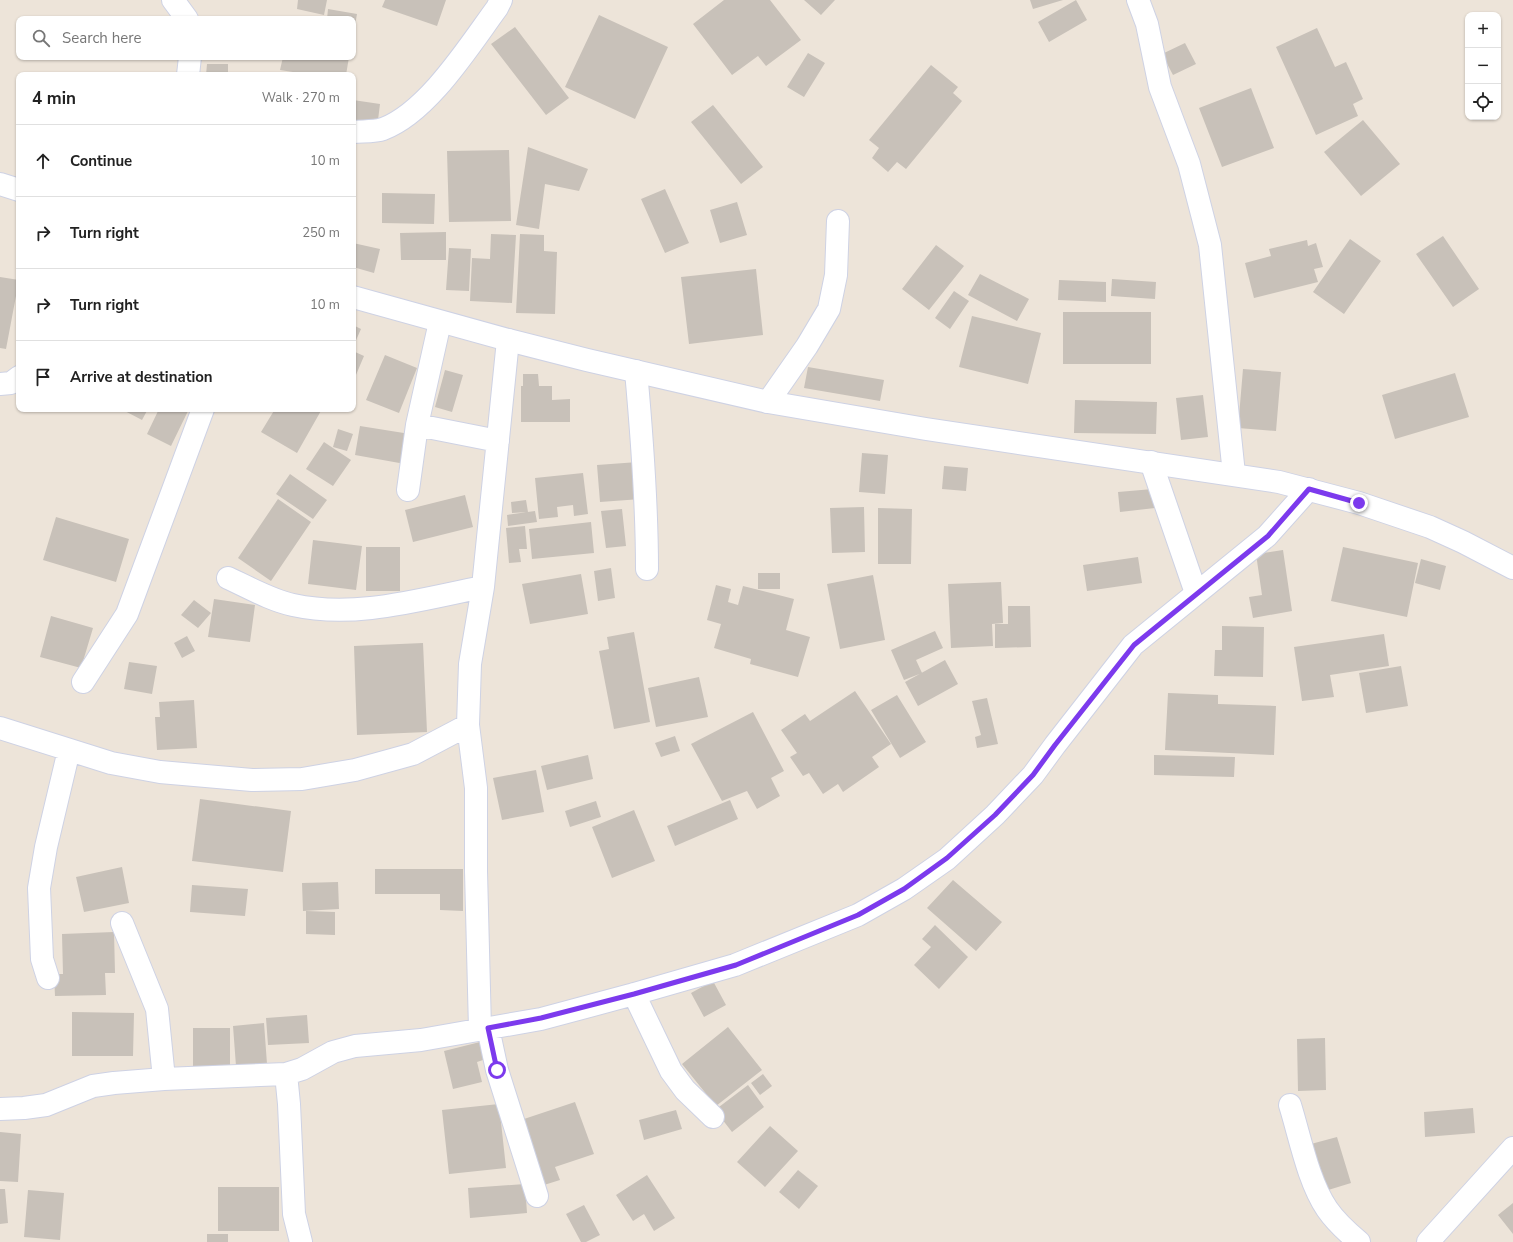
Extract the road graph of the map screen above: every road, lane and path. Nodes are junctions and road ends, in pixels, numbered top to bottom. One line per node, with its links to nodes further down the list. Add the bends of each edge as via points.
1 (173, 0): 4 (street)
2 (501, 0): 7 (street, via 442,82 413,110 382,130)
3 (1138, 0): 22 (street, via 1160,87 1189,164 1210,245)
4 (185, 16)
5 (190, 60): 6 (street)
6 (188, 72)
7 (356, 132)
8 (0, 184): 9 (street)
9 (16, 189)
10 (838, 221): 17 (street, via 836,275 829,310)
11 (356, 298): 12 (street)
12 (440, 322): 13 (street); 19 (street)
13 (508, 340): 14 (street); 20 (street)
14 (636, 372): 17 (street); 26 (street, via 644,454)
15 (16, 379): 16 (street, via 10,383)
16 (0, 384)
17 (768, 402): 21 (street, via 926,429)
18 (202, 412): 30 (street, via 127,614)
19 (417, 425): 20 (street); 24 (street)
20 (498, 441): 28 (street)
21 (1151, 462): 22 (street); 29 (street)
22 (1234, 474): 23 (street)
23 (1309, 489): 25 (street, via 1430,527); 29 (street, via 1268,536)
24 (408, 490)
25 (1513, 568)
26 (647, 569)
27 (228, 578): 28 (street, via 292,605 324,610 373,608)
28 (483, 587): 31 (street, via 470,664)
29 (1196, 593): 36 (street, via 1134,645 1033,775 995,815 947,858 904,889 858,915 736,965)
30 (83, 682)
31 (468, 725): 33 (street, via 414,754 355,770 302,779 252,780 160,772 111,763); 37 (street, via 476,788 476,871)
32 (0, 728): 33 (street)
33 (70, 750): 35 (street, via 46,847 39,888 42,959)
34 (122, 923): 39 (street, via 157,1009)
35 (48, 978)
36 (634, 994): 37 (street, via 541,1018); 42 (street, via 671,1071 685,1090)
37 (484, 1029): 38 (street, via 421,1040 356,1046 333,1052 302,1069); 44 (street)
38 (286, 1074): 39 (street); 45 (street, via 294,1214)
39 (164, 1079): 41 (street, via 93,1086 46,1105)
40 (1290, 1105): 46 (street, via 1317,1191 1342,1228)
41 (0, 1110)
42 (713, 1117)
43 (1513, 1148): 47 (street)
44 (537, 1196)
45 (301, 1242)
46 (1359, 1242)
47 (1428, 1242)

